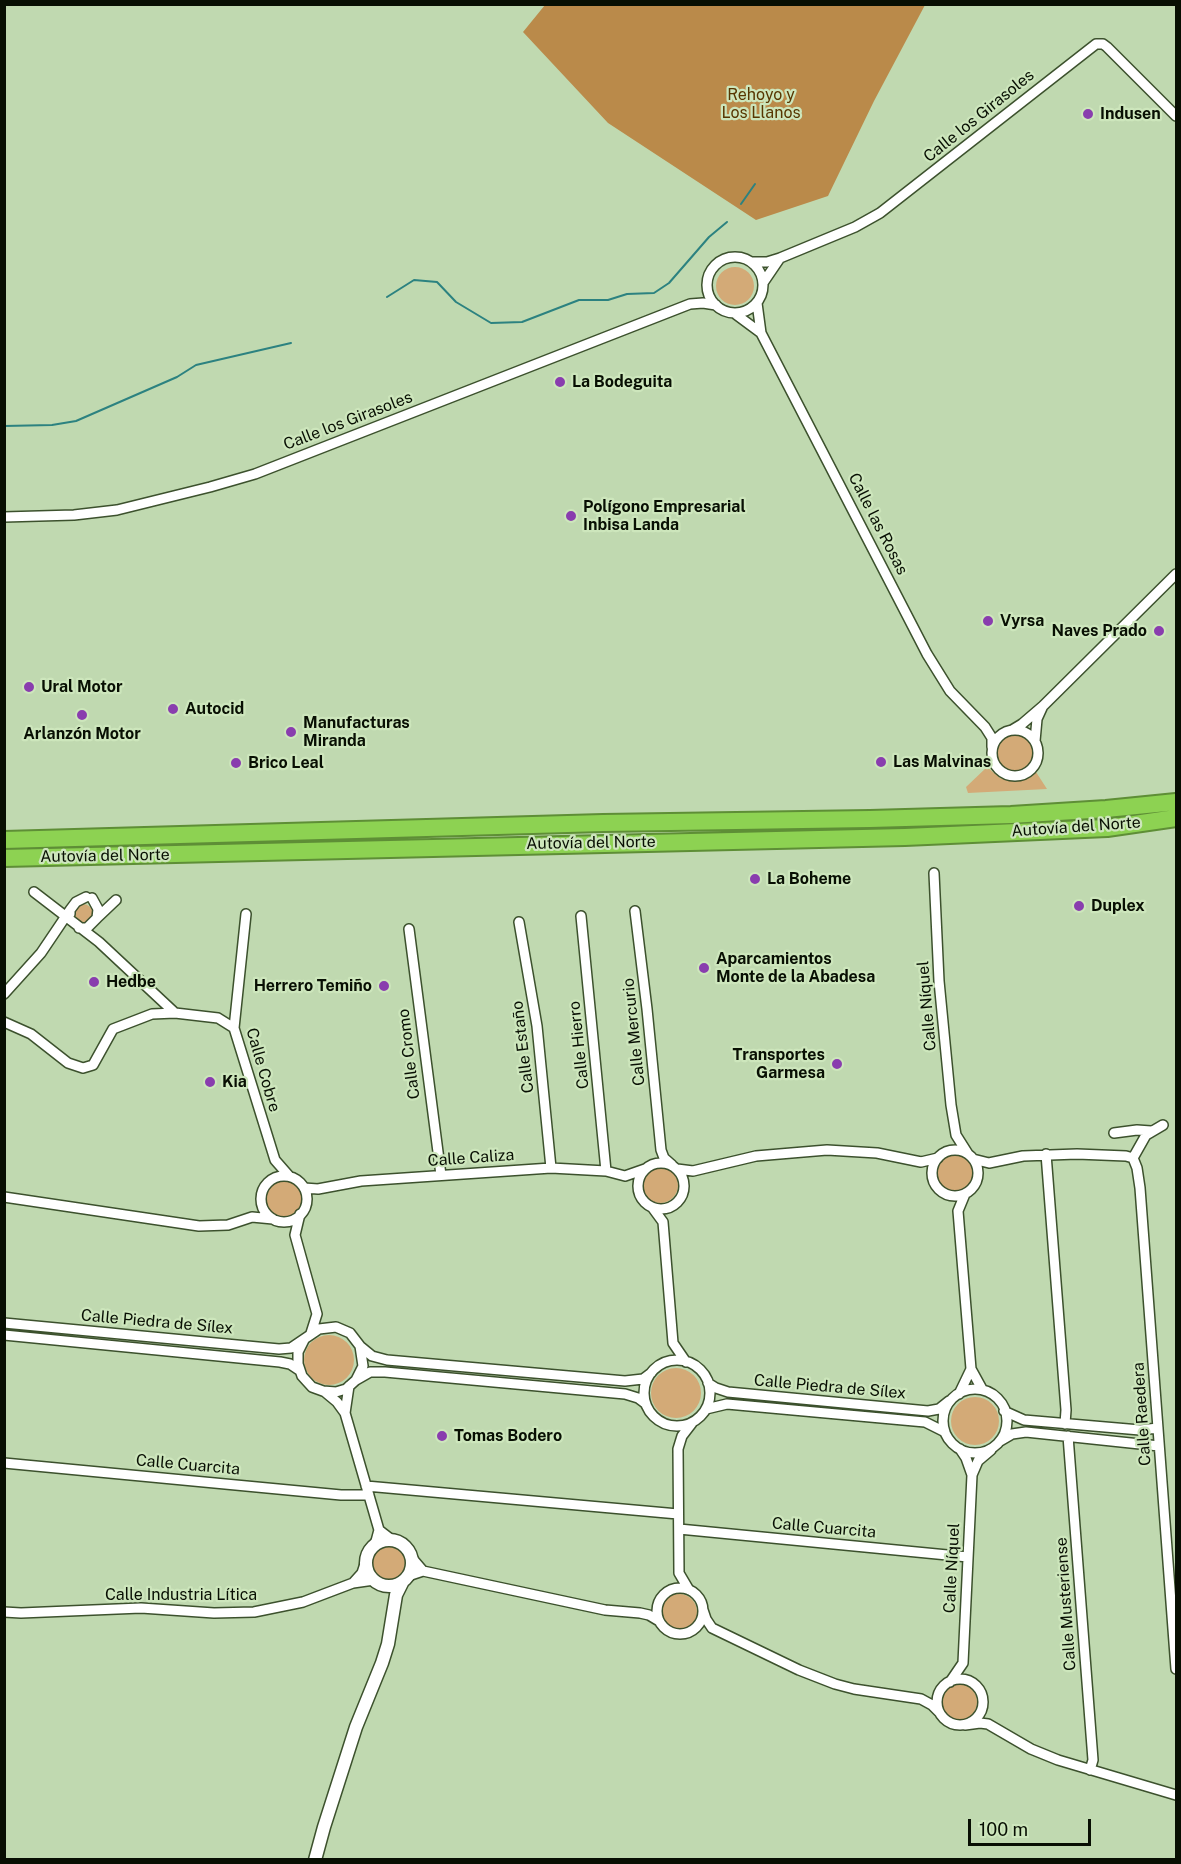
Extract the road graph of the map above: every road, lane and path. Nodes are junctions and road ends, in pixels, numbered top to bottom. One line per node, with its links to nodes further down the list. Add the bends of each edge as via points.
1 (1176, 116): 2 (street, Calle los Girasoles, via 1104,44 1096,44 879,213)
2 (780, 258): 3 (street, Calle los Girasoles); 5 (street)
3 (751, 262): 4 (street, via 738,257 721,261 709,274); 5 (street)
4 (707, 283): 7 (street, Calle los Girasoles); 8 (street)
5 (763, 283): 6 (street)
6 (757, 303): 9 (street); 10 (street, Calle las Rosas)
7 (690, 304): 8 (street, Calle los Girasoles); 11 (street, Calle los Girasoles, via 255,474 117,510)
8 (716, 305): 9 (street)
9 (734, 313): 10 (street, Calle las Rosas)
10 (761, 333): 14 (street, Calle las Rosas, via 939,675)
11 (4, 517)
12 (1176, 574): 13 (street)
13 (1043, 705): 15 (street, via 1023,724); 16 (street)
14 (979, 720): 15 (street, Calle las Rosas); 17 (street, Calle las Rosas, via 992,738)
15 (1010, 730): 16 (street, via 1025,732); 17 (street)
16 (1035, 741): 17 (street, via 1037,759 1021,775 999,770 992,756)
17 (993, 747)
18 (1176, 802): 22 (highway, Autovía del Norte, via 999,815)
19 (1176, 818): 21 (highway, Autovía del Norte)
20 (1176, 826): 21 (highway)
21 (1107, 828): 23 (highway, Autovía del Norte, via 905,837)
22 (4, 840)
23 (4, 858)
24 (934, 873): 45 (street, Calle Níquel, via 939,981)
25 (34, 892): 28 (street)
26 (116, 900): 31 (street)
27 (635, 911): 46 (street, Calle Mercurio)
28 (68, 914): 31 (street, via 76,902 89,897 98,909); 33 (street); 36 (street)
29 (246, 914): 41 (street, Calle Cobre)
30 (580, 916): 57 (street, Calle Hierro)
31 (95, 921): 33 (street, via 87,928); 35 (street, via 93,932)
32 (519, 922): 55 (street, Calle Estaño, via 537,1026)
33 (77, 926): 35 (street)
34 (409, 929): 59 (street, Calle Cromo)
35 (99, 942): 37 (street)
36 (4, 994)
37 (155, 994): 38 (street); 39 (street)
38 (174, 1013): 39 (street); 41 (street, via 218,1018)
39 (152, 1014): 40 (street, via 113,1029 93,1065 83,1068 68,1063 30,1034)
40 (4, 1022)
41 (234, 1028): 51 (street, Calle Cobre)
42 (1163, 1125): 43 (street)
43 (1151, 1131): 44 (street); 50 (street)
44 (1114, 1133)
45 (956, 1135): 48 (street); 49 (street, Calle Níquel)
46 (661, 1150): 54 (street); 56 (street)
47 (1046, 1154): 50 (street); 53 (street); 105 (street)
48 (940, 1156): 49 (street, via 953,1150); 52 (street); 63 (street, via 933,1168)
49 (970, 1156): 53 (street); 62 (street)
50 (1133, 1158): 107 (street, Calle Raedera, via 1140,1188)
51 (275, 1160): 60 (street, Calle Cobre); 64 (street)
52 (921, 1162): 58 (street, via 877,1153 827,1150 756,1155); 63 (street)
53 (989, 1163): 62 (street)
54 (674, 1167): 56 (street, via 660,1162); 58 (street); 67 (street, via 682,1176)
55 (551, 1168): 57 (street, Calle Caliza); 59 (street, Calle Caliza)
56 (647, 1168): 61 (street); 68 (street, via 640,1177)
57 (606, 1171): 61 (street, Calle Caliza)
58 (693, 1171): 67 (street)
59 (441, 1175): 66 (street, Calle Caliza, via 361,1181)
60 (289, 1176): 64 (street); 65 (street)
61 (626, 1176): 68 (street)
62 (978, 1177): 70 (street)
63 (934, 1179): 69 (street)
64 (270, 1180): 72 (street)
65 (304, 1188): 66 (street, Calle Caliza); 73 (street)
66 (318, 1189): 73 (street)
67 (684, 1190): 74 (street)
68 (639, 1191): 75 (street)
69 (947, 1194): 70 (street); 76 (street)
70 (965, 1194): 76 (street)
71 (4, 1197): 78 (street, via 199,1226 228,1225)
72 (261, 1199): 78 (street); 79 (street, via 264,1210)
73 (306, 1203): 77 (street)
74 (672, 1206): 75 (street); 80 (street)
75 (652, 1207): 80 (street)
76 (958, 1211): 91 (street)
77 (300, 1214): 79 (street, via 293,1219); 81 (street)
78 (252, 1217): 79 (street)
79 (277, 1220): 81 (street)
80 (663, 1222): 87 (street)
81 (295, 1235): 82 (street)
82 (317, 1314): 84 (street); 86 (street)
83 (4, 1323): 86 (street, Calle Piedra de Sílex, via 279,1349 291,1348)
84 (334, 1327): 86 (street, via 322,1328); 88 (street, via 350,1333)
85 (4, 1335): 92 (street, Calle Piedra de Sílex, via 280,1362)
86 (307, 1337): 92 (street, via 297,1357)
87 (674, 1343): 89 (street); 90 (street)
88 (360, 1346): 93 (street, via 372,1356 411,1362 625,1381 642,1379); 94 (street, via 363,1366)
89 (686, 1362): 90 (street); 95 (street, via 695,1366)
90 (661, 1364): 93 (street)
91 (971, 1369): 96 (street); 98 (street)
92 (299, 1370): 97 (street, via 310,1385)
93 (651, 1373): 100 (street, via 644,1393)
94 (353, 1383): 97 (street, via 336,1392); 100 (street, via 370,1372 385,1372 625,1394); 103 (street)
95 (708, 1383): 99 (street, Calle Piedra de Sílex, via 728,1392 924,1411 939,1409); 101 (street)
96 (982, 1389): 98 (street); 102 (street, via 1002,1403)
97 (325, 1392): 103 (street)
98 (959, 1394): 99 (street)
99 (949, 1401): 108 (street, via 944,1412)
100 (646, 1404): 106 (street, via 654,1417)
101 (706, 1409): 104 (street); 108 (street, Calle Piedra de Sílex, via 727,1404 925,1422)
102 (1004, 1411): 105 (street, via 1024,1420); 110 (street, via 1006,1430)
103 (345, 1413): 117 (street)
104 (693, 1422): 106 (street); 112 (street)
105 (1065, 1424): 107 (street)
106 (668, 1425): 112 (street)
107 (1158, 1428): 111 (street, Calle Raedera)
108 (945, 1431): 113 (street)
109 (1068, 1437): 110 (street, via 1026,1432); 111 (street); 152 (street, Calle Musteriense, via 1093,1760)
110 (1000, 1441): 114 (street)
111 (1159, 1446): 143 (street, Calle Raedera)
112 (678, 1449): 118 (street)
113 (960, 1449): 114 (street, via 966,1453); 116 (street, Calle Níquel)
114 (991, 1450): 116 (street, via 978,1461)
115 (4, 1463): 117 (street, Calle Cuarcita, via 341,1495)
116 (972, 1475): 124 (street, Calle Níquel)
117 (368, 1491): 118 (street, Calle Cuarcita); 120 (street)
118 (678, 1514): 119 (street)
119 (678, 1529): 124 (street, Calle Cuarcita); 127 (street)
120 (379, 1530): 121 (street); 122 (street)
121 (392, 1540): 122 (street); 123 (street, via 404,1546)
122 (375, 1545): 125 (street)
123 (411, 1557): 126 (street); 128 (street)
124 (968, 1557): 142 (street, Calle Níquel)
125 (366, 1561): 129 (street); 130 (street)
126 (423, 1571): 128 (street); 138 (street, via 605,1610)
127 (679, 1574): 132 (street); 133 (street)
128 (405, 1579): 131 (street); 137 (street, via 396,1594)
129 (374, 1580): 130 (street, Calle Industria Lítica); 131 (street)
130 (353, 1583): 136 (street, Calle Industria Lítica, via 303,1602 254,1611 214,1613 141,1608)
131 (386, 1586): 137 (street)
132 (689, 1590): 133 (street); 135 (street, via 698,1597)
133 (669, 1591): 134 (street)
134 (659, 1602): 138 (street); 139 (street)
135 (703, 1610): 140 (street); 141 (street)
136 (4, 1612)
137 (393, 1612): 154 (street, via 382,1663 352,1736)
138 (640, 1613): 139 (street)
139 (659, 1621): 141 (street, via 675,1634)
140 (712, 1628): 141 (street); 147 (street, via 835,1684)
141 (694, 1629)
142 (963, 1664): 144 (street); 145 (street, Calle Níquel)
143 (1176, 1669)
144 (950, 1682): 145 (street); 146 (street)
145 (969, 1682): 148 (street, via 980,1692)
146 (941, 1690): 147 (street); 149 (street, via 937,1700)
147 (921, 1699): 149 (street)
148 (982, 1707): 150 (street); 151 (street, via 976,1718)
149 (939, 1712): 151 (street, via 950,1723)
150 (988, 1724): 151 (street); 152 (street, via 1032,1749)
151 (965, 1725)
152 (1090, 1770): 153 (street)
153 (1176, 1795)
154 (315, 1860)

